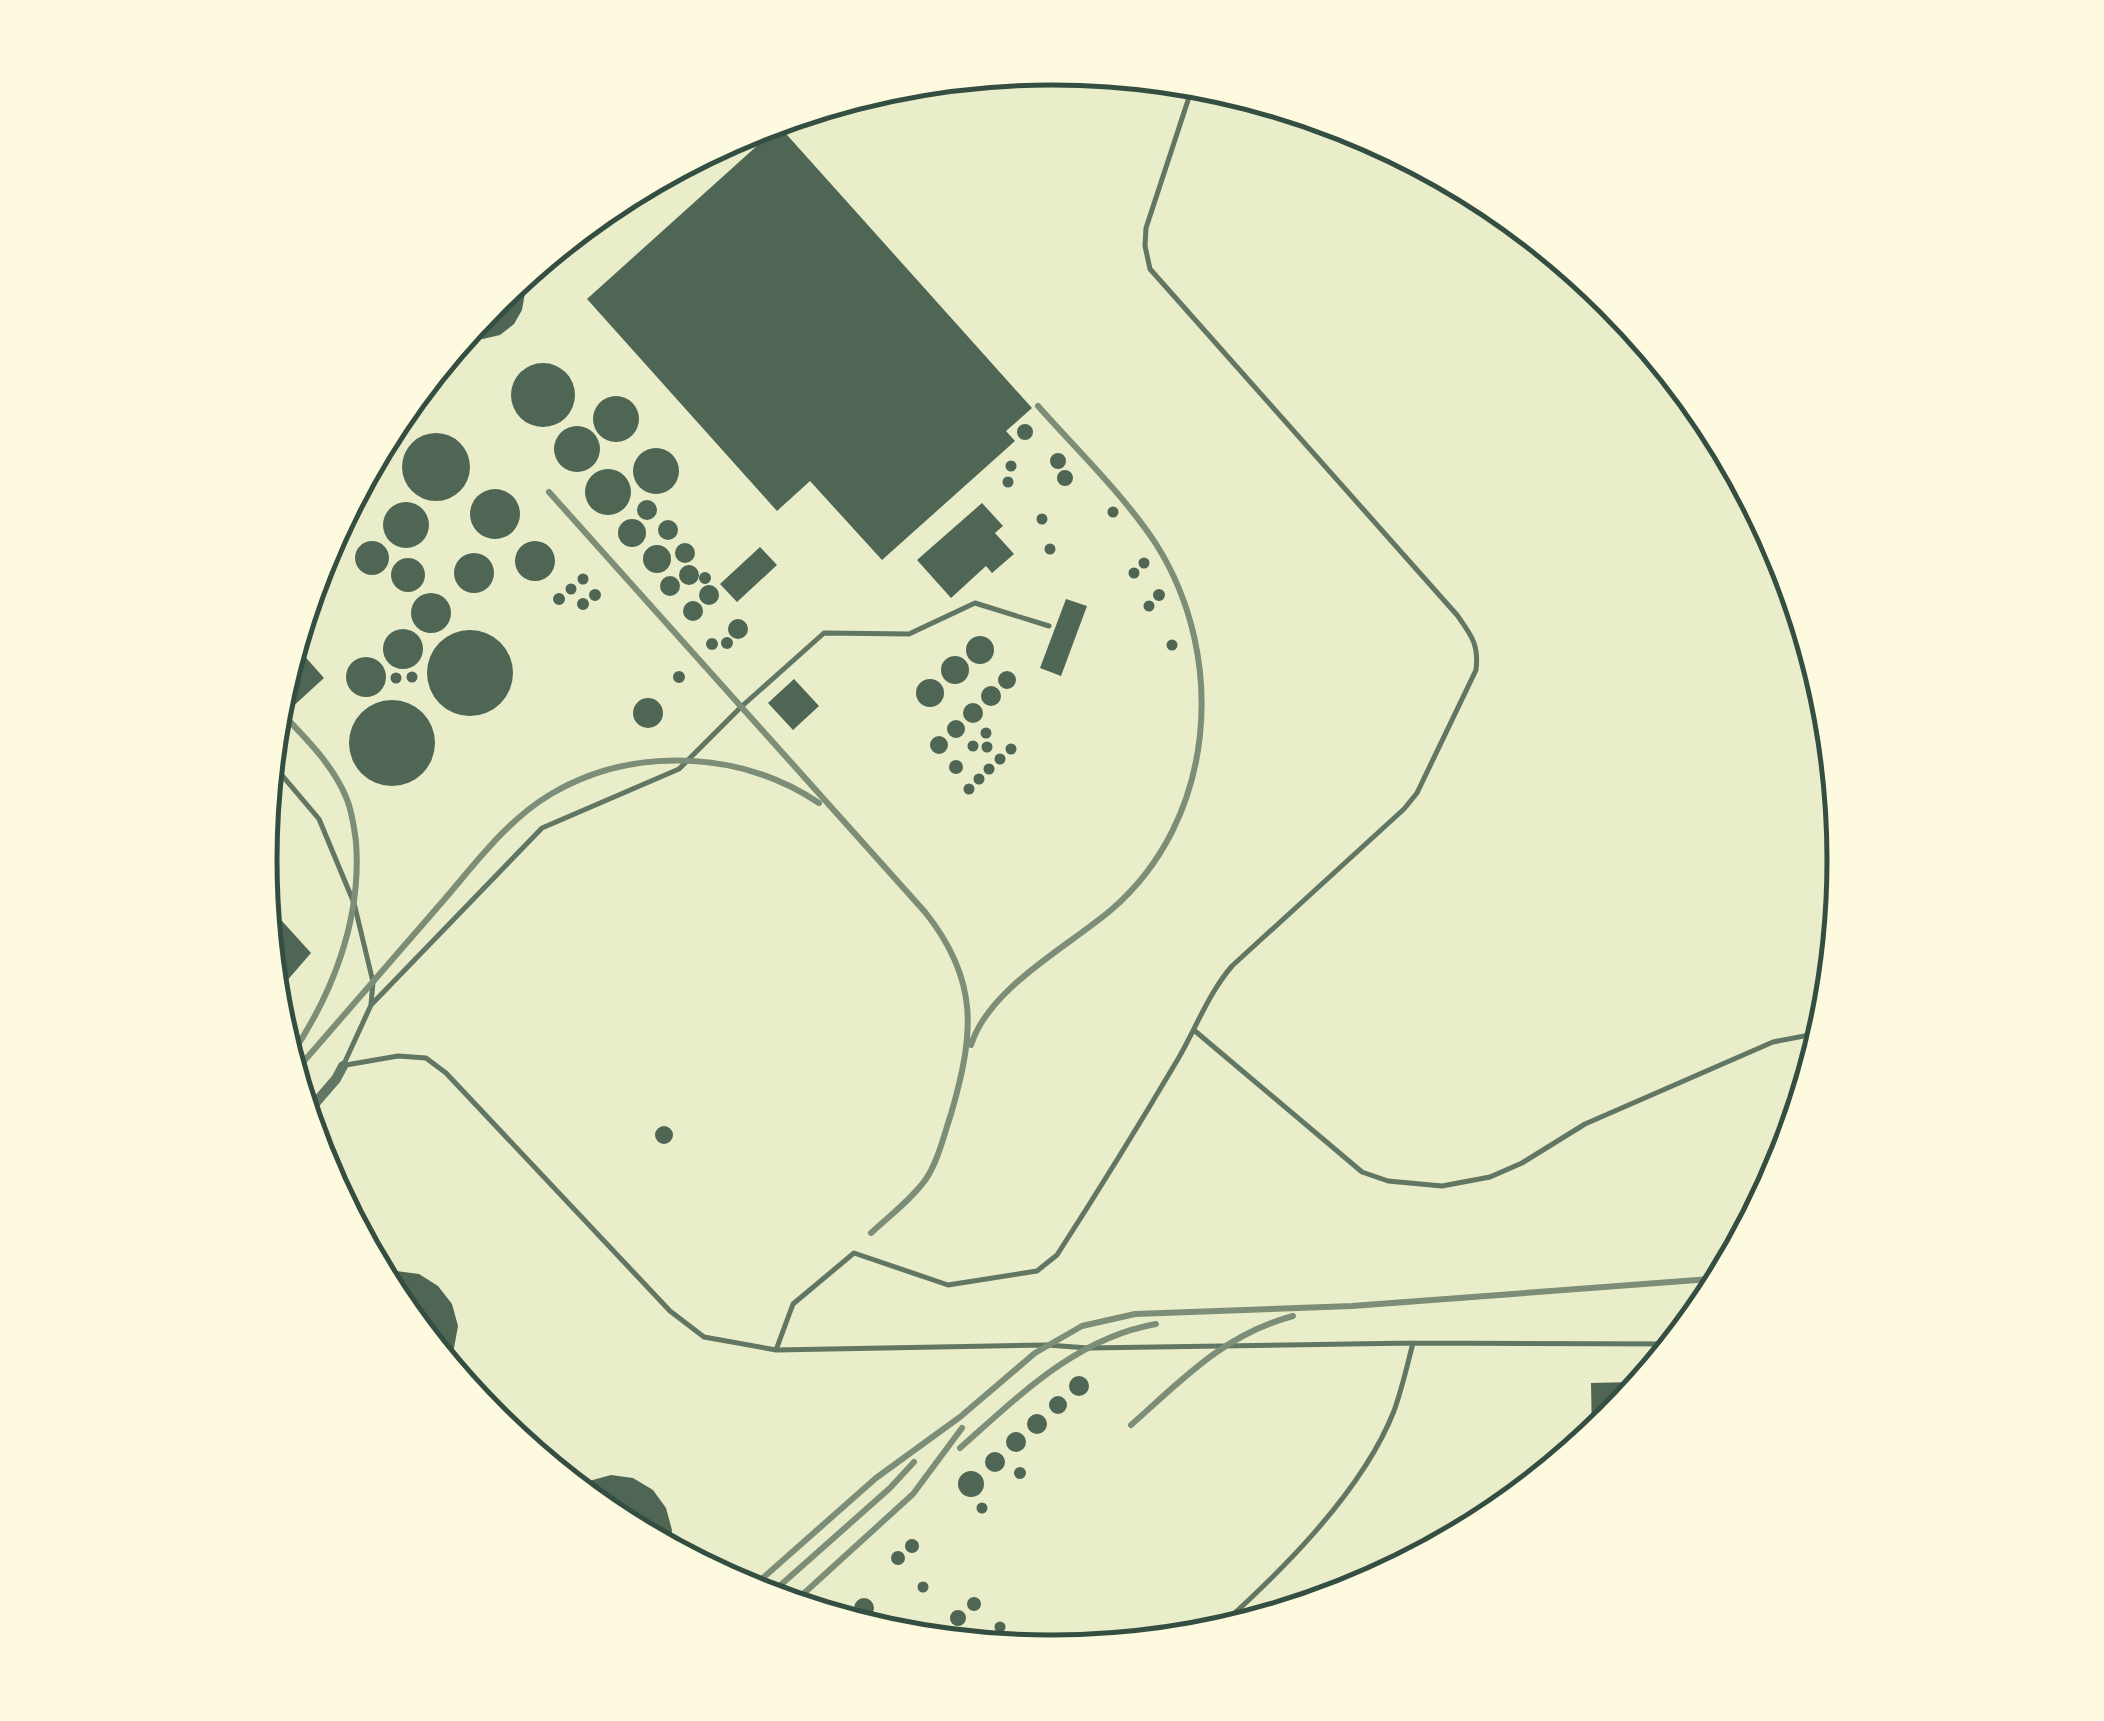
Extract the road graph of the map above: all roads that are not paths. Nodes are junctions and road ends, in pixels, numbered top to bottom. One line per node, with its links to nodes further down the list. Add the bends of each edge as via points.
1 (1189, 98): 5 (lane, via 1146,228 1150,269 1457,615 1478,652 1476,670 1417,794 1232,966)
2 (1050, 626): 4 (lane, via 975,602 909,634 824,633 679,769 542,828)
3 (281, 775): 4 (lane, via 319,819 333,853 358,919 373,982)
4 (371, 1005): 7 (lane)
5 (1194, 1030): 6 (lane, via 1362,1172 1388,1182 1442,1186 1490,1177 1586,1124 1773,1042); 11 (lane, via 1058,1255 1037,1271 948,1285 854,1254 793,1304)
6 (1807, 1035)
7 (343, 1066): 8 (street); 11 (lane, via 426,1058 670,1311 704,1337)
8 (316, 1102)
9 (1413, 1344): 10 (lane); 11 (lane); 12 (lane, via 1394,1411 1367,1464 1278,1572)
10 (1658, 1344)
11 (776, 1350)
12 (1232, 1615)

